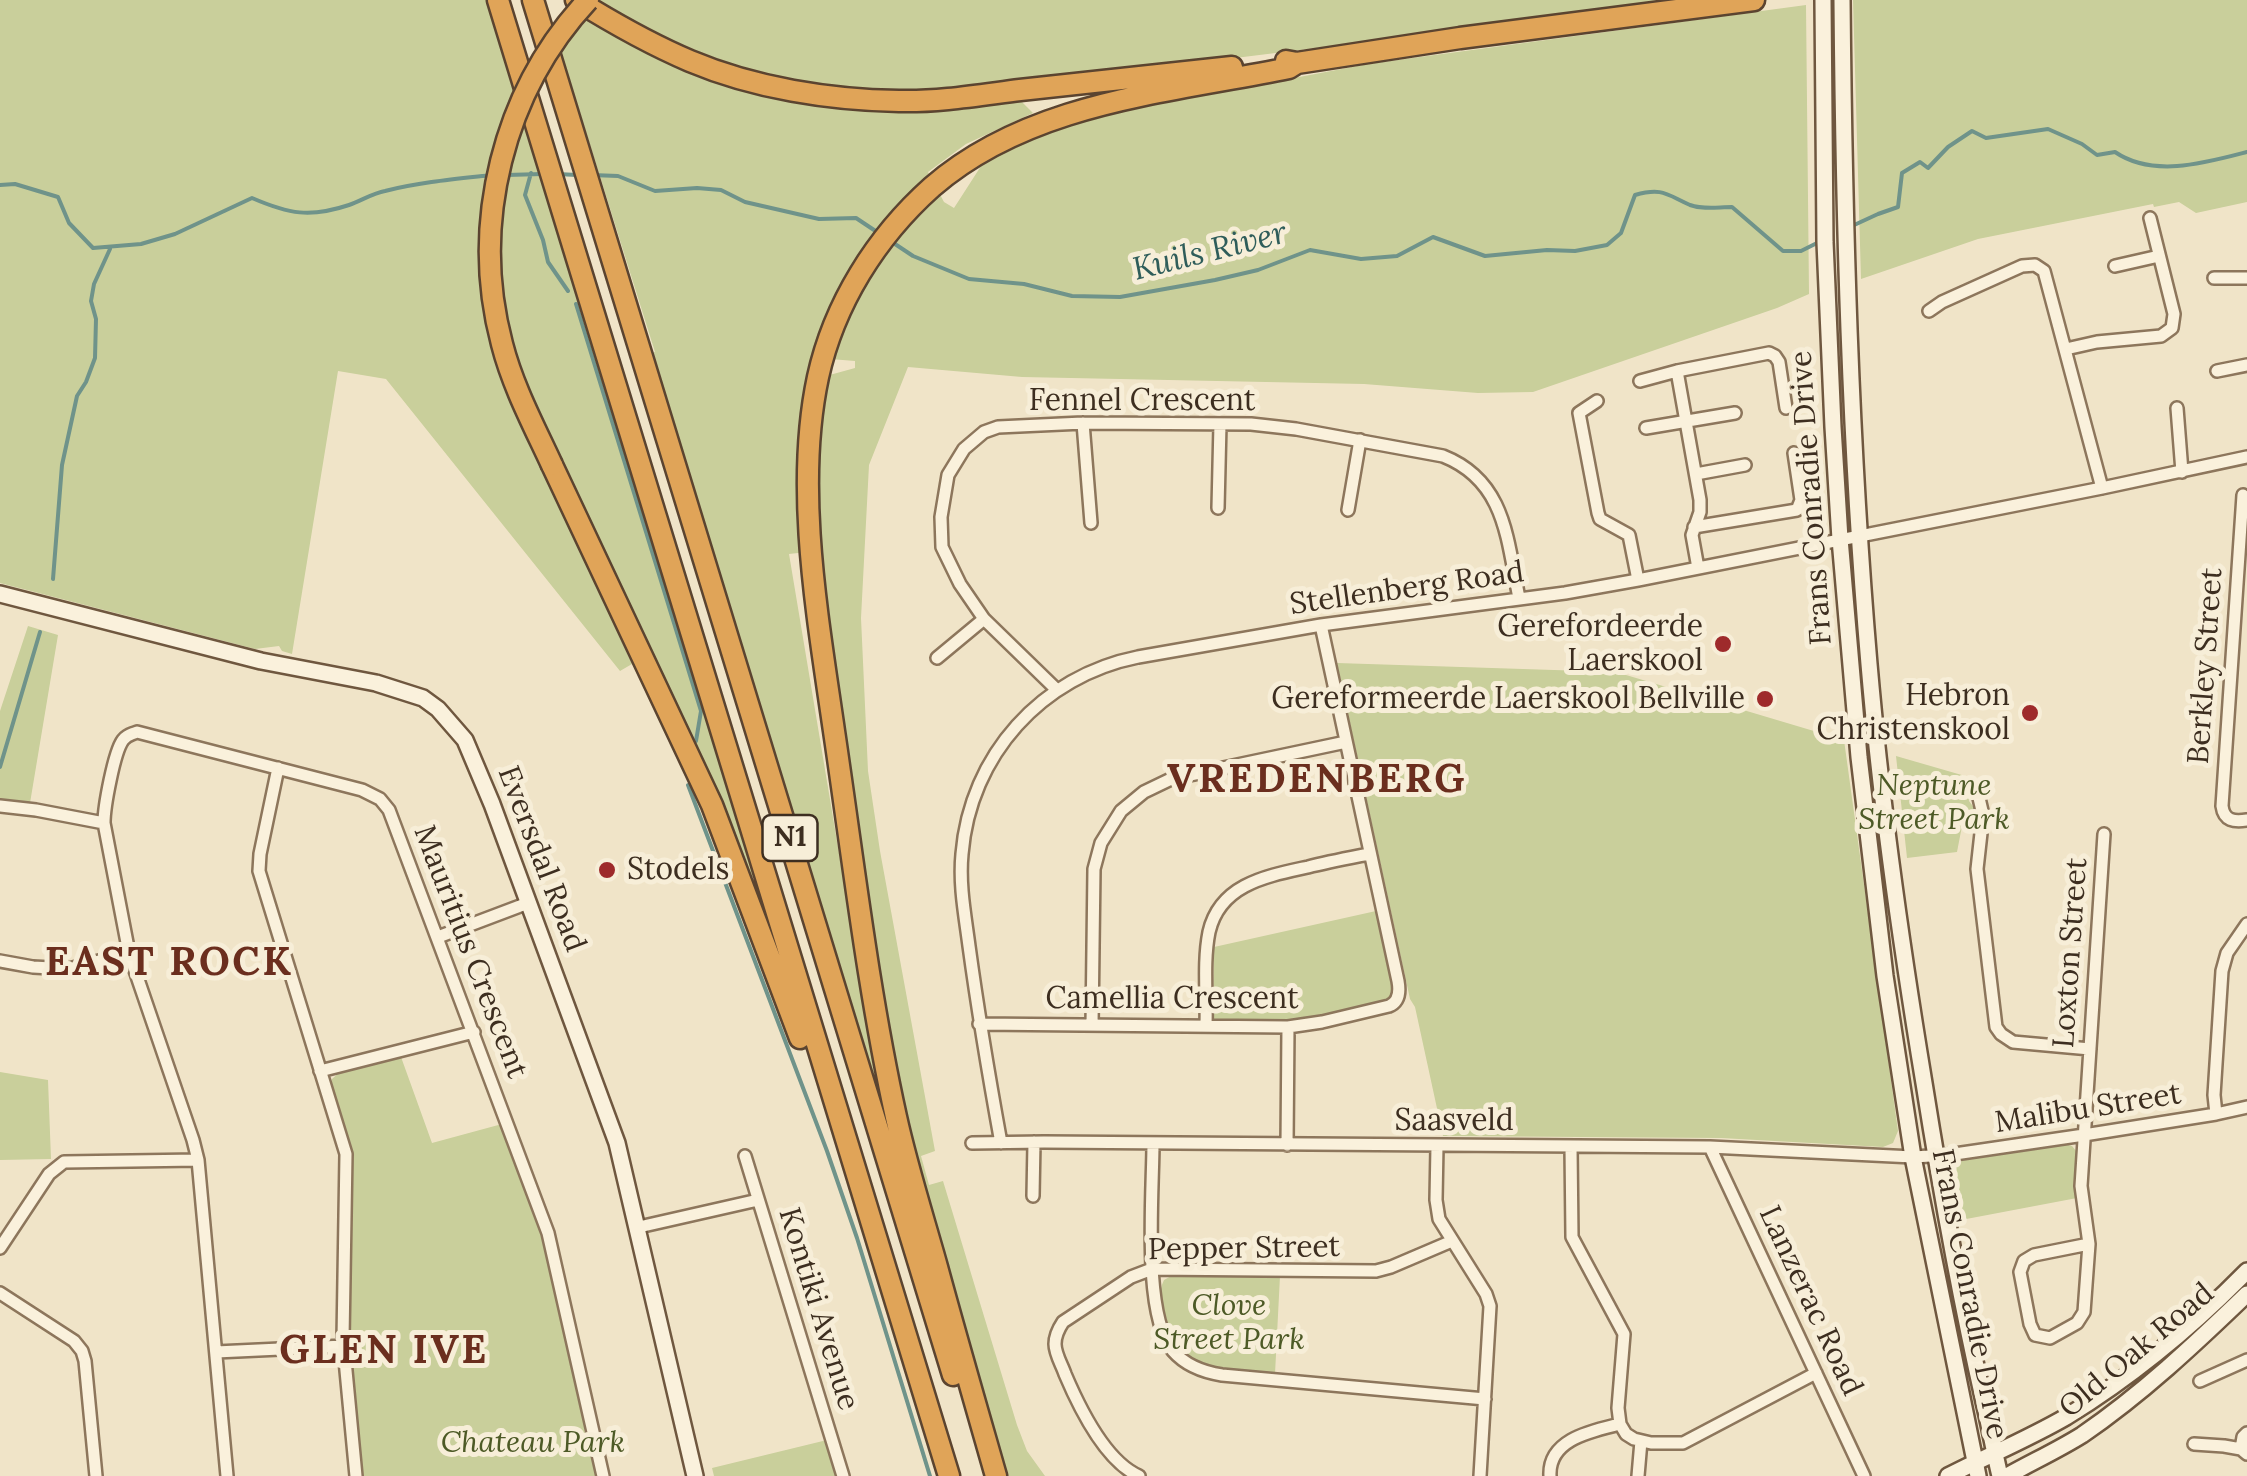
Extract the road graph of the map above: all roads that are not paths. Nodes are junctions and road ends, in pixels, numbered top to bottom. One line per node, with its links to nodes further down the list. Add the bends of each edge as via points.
1 (498, 0): 88 (highway, N1)
2 (533, 0): 117 (highway, N1)
3 (576, 0): 8 (highway, via 694,63 826,95 899,102)
4 (588, 0): 88 (highway, bridge, via 543,60 507,138 491,229 502,345 712,806)
5 (1754, 0): 8 (highway)
6 (1822, 0): 41 (street, Frans Conradie Drive)
7 (1842, 0): 40 (street, Frans Conradie Drive, via 1845,258)
8 (1297, 63): 118 (highway, via 1086,108 976,154 882,239 830,337 818,376 808,477 812,558 856,882 896,1119)
9 (2150, 218): 10 (street)
10 (2160, 256): 11 (street); 15 (street, via 2174,314 2170,331)
11 (2115, 266)
12 (2214, 278): 13 (street)
13 (2247, 278)
14 (1929, 311): 15 (street, via 2035,265 2046,273)
15 (2066, 348): 34 (street)
16 (2247, 365): 18 (street)
17 (1677, 371): 19 (street); 21 (street, via 1772,354); 24 (street)
18 (2217, 371)
19 (1640, 381)
20 (1597, 401): 43 (street, via 1578,414 1598,513 1629,534)
21 (1786, 408)
22 (2176, 408): 32 (street)
23 (1735, 412): 24 (street)
24 (1686, 422): 27 (street); 33 (street)
25 (1082, 424): 26 (street, Fennel Crescent); 38 (street); 47 (street, Fennel Crescent, via 998,426 964,449 948,475 942,546)
26 (1220, 424): 28 (street, Fennel Crescent); 36 (street)
27 (1646, 428)
28 (1360, 440): 37 (street); 45 (street, Fennel Crescent, via 1443,456 1474,474 1499,508)
29 (1794, 452): 39 (street, via 1797,510)
30 (2247, 457): 32 (street, Stellenberg Road)
31 (1744, 465): 33 (street)
32 (2182, 472): 34 (street, Stellenberg Road)
33 (1696, 474): 39 (street, via 1700,509)
34 (2102, 488): 40 (street, Stellenberg Road)
35 (2243, 494): 46 (street, Berkley Street)
36 (1218, 508)
37 (1348, 510)
38 (1091, 523)
39 (1694, 526): 42 (street)
40 (1860, 536): 41 (street, Stellenberg Road); 83 (street, Frans Conradie Drive, via 1886,824)
41 (1840, 539): 42 (street, Stellenberg Road); 84 (street, Frans Conradie Drive, via 1880,936)
42 (1698, 568): 43 (street, Stellenberg Road)
43 (1638, 580): 45 (street, Stellenberg Road)
44 (0, 594): 59 (street, Eversdal Road, via 424,698 465,740)
45 (1519, 598): 48 (street, Stellenberg Road)
46 (2241, 618): 55 (street, Berkley Street, via 2222,806 2228,819)
47 (984, 620): 49 (street); 50 (street, Fennel Crescent)
48 (1321, 625): 50 (street, Stellenberg Road, via 1125,660); 51 (street, Camellia Crescent)
49 (937, 658)
50 (1056, 690): 64 (street, Stellenberg Road, via 1000,746 966,825 962,883)
51 (1346, 742): 58 (street, Camellia Crescent); 65 (street, via 1171,779 1121,811 1094,870)
52 (278, 768): 56 (street, Mauritius Crescent, via 133,733 120,746); 61 (street, Mauritius Crescent, via 368,792 385,804); 70 (street, via 260,877)
53 (1979, 798): 69 (street, via 1978,868 1996,1028 2014,1042)
54 (0, 806): 56 (street)
55 (2247, 820)
56 (104, 823): 62 (street, Mauritius Crescent)
57 (2104, 834): 69 (street, Loxton Street)
58 (1369, 854): 66 (street, via 1266,876 1230,896 1208,937); 67 (street, Camellia Crescent, via 1397,1000)
59 (528, 903): 61 (street); 89 (street, Eversdal Road, via 617,1143)
60 (2247, 924): 72 (street, via 2223,964)
61 (438, 938): 68 (street, Mauritius Crescent)
62 (129, 953): 63 (street, via 69,969); 85 (street, Mauritius Crescent)
63 (0, 961)
64 (979, 1024): 65 (street, Camellia Crescent); 75 (street, Stellenberg Road)
65 (1092, 1025): 66 (street, Camellia Crescent)
66 (1206, 1026): 67 (street, Camellia Crescent)
67 (1288, 1027): 78 (street)
68 (474, 1032): 70 (street); 113 (street, Mauritius Crescent, via 548,1233)
69 (2090, 1049): 73 (street, Loxton Street)
70 (320, 1071): 97 (street, via 346,1154)
71 (2247, 1107): 72 (street, Malibu Street)
72 (2216, 1114): 73 (street, Malibu Street)
73 (2084, 1135): 83 (street, Malibu Street); 91 (street, Loxton Street, via 2080,1186)
74 (1034, 1142): 75 (street, Saasveld); 76 (street, Saasveld); 86 (street)
75 (1001, 1143): 77 (street, Saasveld)
76 (1153, 1143): 78 (street, Saasveld); 93 (street)
77 (972, 1144)
78 (1287, 1145): 79 (street, Saasveld)
79 (1437, 1146): 80 (street, Saasveld); 90 (street, via 1436,1206)
80 (1571, 1147): 81 (street, Saasveld); 103 (street, via 1572,1237 1624,1334)
81 (1710, 1147): 84 (street, Saasveld); 100 (street, Lanzerac Road)
82 (744, 1156): 87 (street, Kontiki Avenue)
83 (1935, 1156): 84 (street, Saasveld); 108 (street, Frans Conradie Drive)
84 (1913, 1157): 109 (street, Frans Conradie Drive)
85 (198, 1160): 92 (street, via 64,1162); 98 (street, Mauritius Crescent)
86 (1033, 1196)
87 (758, 1200): 89 (street); 115 (street, Kontiki Avenue)
88 (868, 1217): 116 (highway, N1)
89 (639, 1228): 114 (street, Eversdal Road)
90 (1452, 1241): 93 (street, Pepper Street, via 1376,1271); 102 (street, via 1490,1306)
91 (2089, 1244): 91 (street, Loxton Street, via 2083,1315 2053,1337 2035,1335 2022,1264 2034,1255)
92 (0, 1248)
93 (1152, 1269): 102 (street, via 1162,1332 1176,1355 1200,1370); 119 (street, Pepper Street, via 1074,1313 1056,1338 1080,1407 1120,1464)
94 (2247, 1272): 108 (street, Old Oak Road, via 2116,1384)
95 (0, 1293): 110 (street, via 82,1350)
96 (2247, 1294): 125 (street, Old Oak Road, via 2114,1411)
97 (344, 1346): 98 (street); 112 (street)
98 (216, 1352): 111 (street, Mauritius Crescent)
99 (2247, 1360): 101 (street)
100 (1816, 1374): 105 (street, via 1687,1441); 123 (street, Lanzerac Road)
101 (2200, 1382)
102 (1485, 1398): 120 (street)
103 (1620, 1424): 105 (street); 121 (street, via 1571,1440 1554,1455)
104 (2247, 1433): 107 (street)
105 (1641, 1442): 122 (street)
106 (2194, 1444): 107 (street)
107 (2244, 1452)
108 (1994, 1455): 109 (street, Old Oak Road); 125 (street, Frans Conradie Drive)
109 (1976, 1470): 124 (street, Old Oak Road)
110 (96, 1476)
111 (227, 1476)
112 (356, 1476)
113 (603, 1476)
114 (695, 1476)
115 (843, 1476)
116 (948, 1476)
117 (984, 1476)
118 (996, 1476)
119 (1140, 1476)
120 (1480, 1476)
121 (1550, 1476)
122 (1638, 1476)
123 (1864, 1476)
124 (1948, 1476)
125 (2004, 1476)

